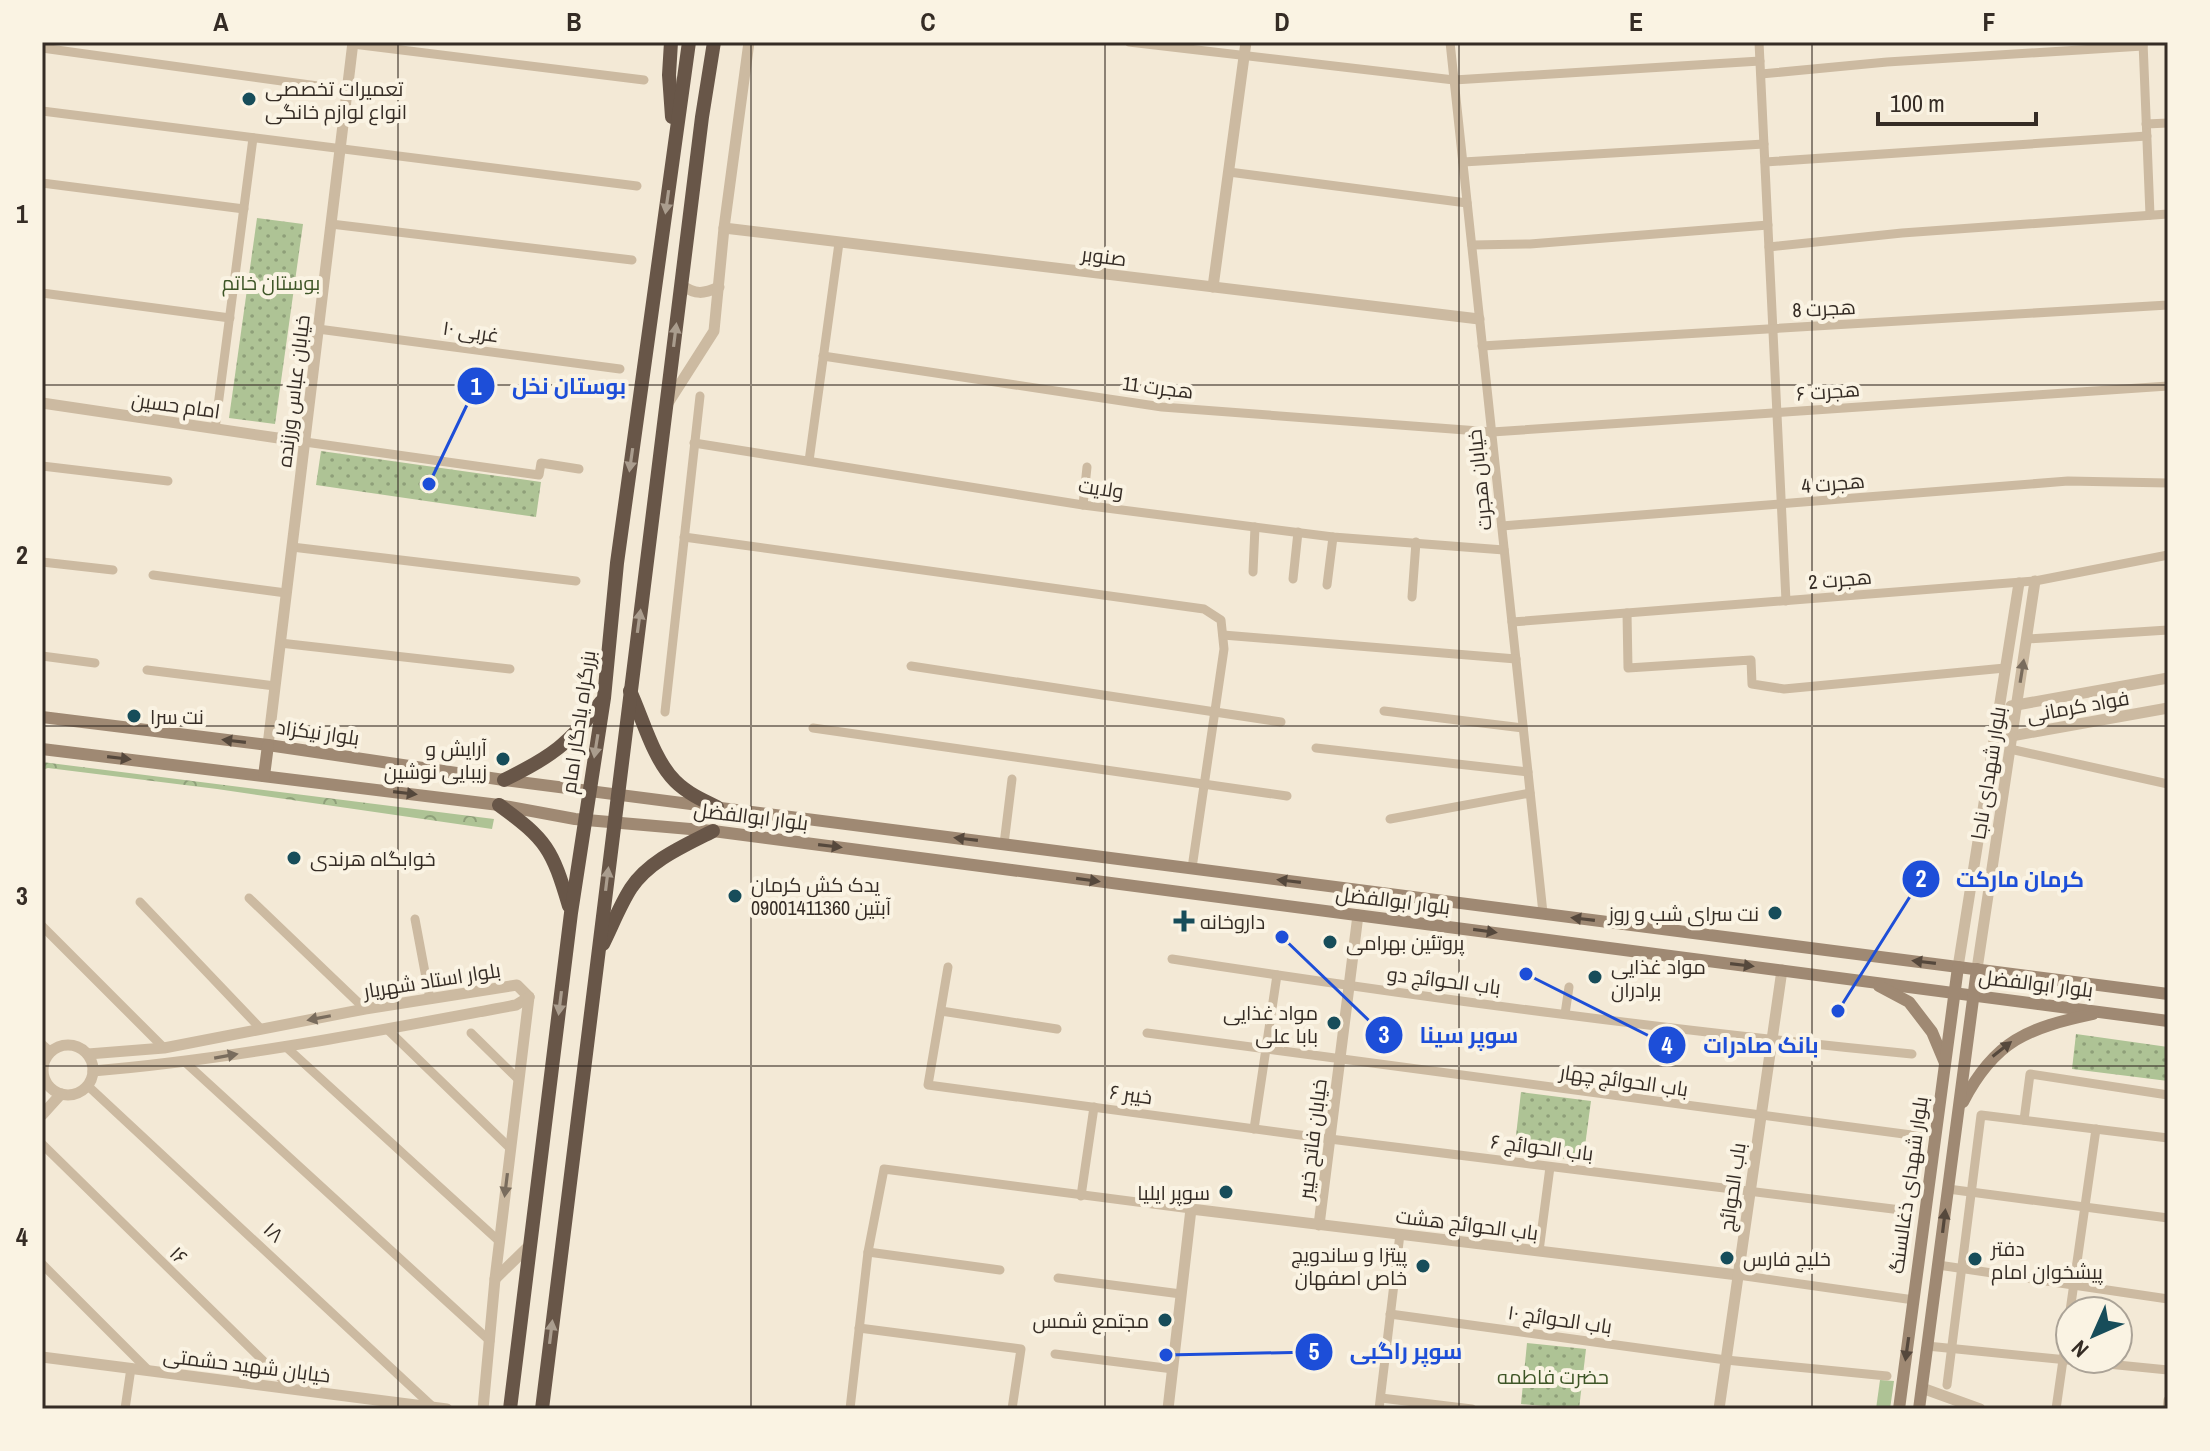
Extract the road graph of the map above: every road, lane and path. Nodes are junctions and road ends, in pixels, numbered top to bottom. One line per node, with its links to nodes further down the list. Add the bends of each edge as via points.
1 (671, 42): 24 (highway)
2 (689, 42): 24 (highway, بزرگراه یادگار امام)
3 (716, 42): 42 (highway)
4 (749, 42): 37 (street)
5 (1129, 42): 12 (street)
6 (1246, 42): 12 (street)
7 (1450, 42): 16 (street, خیابان هجرت)
8 (1759, 42): 13 (street)
9 (353, 43): 15 (street); 17 (street, خیابان عباس ورزنده)
10 (2143, 44): 14 (street); 20 (street)
11 (42, 48): 17 (street)
12 (1244, 56): 16 (street); 28 (street)
13 (1760, 61): 14 (street); 16 (street)
14 (1761, 74): 23 (street)
15 (644, 80)
16 (1454, 80): 26 (street, خیابان هجرت)
17 (347, 90): 25 (street, خیابان عباس ورزنده)
18 (42, 111): 22 (street)
19 (2168, 123): 20 (street)
20 (2146, 124): 21 (street)
21 (2147, 136): 27 (street); 34 (street)
22 (253, 138): 25 (street); 32 (street)
23 (1764, 144): 26 (street); 27 (street)
24 (674, 148): 108 (highway, بزرگراه یادگار امام, one-way to 108, via 617,563)
25 (340, 149): 30 (street); 35 (street, خیابان عباس ورزنده)
26 (1463, 162): 31 (street, خیابان هجرت)
27 (1765, 162): 36 (street)
28 (1229, 172): 31 (street); 44 (street)
29 (42, 183): 32 (street)
30 (637, 186)
31 (1467, 203): 39 (street, خیابان هجرت)
32 (244, 209): 47 (street)
33 (2168, 214): 34 (street)
34 (2150, 215): 40 (street)
35 (331, 224): 41 (street); 49 (street, خیابان عباس ورزنده)
36 (1768, 225): 39 (street); 40 (street)
37 (724, 228): 38 (street, صنوبر); 43 (street)
38 (839, 243): 44 (street, صنوبر); 52 (street)
39 (1472, 245): 48 (street, خیابان هجرت)
40 (1769, 247): 50 (street)
41 (632, 260)
42 (681, 285): 43 (street, via 703,294); 57 (highway, one-way to 42)
43 (719, 287): 57 (street, via 714,331)
44 (1213, 287): 48 (street, صنوبر)
45 (42, 293): 47 (street)
46 (2168, 305): 50 (street, هجرت 8)
47 (230, 318): 59 (street)
48 (1479, 319): 51 (street, خیابان هجرت)
49 (318, 329): 53 (street, غربی ۱۰); 61 (street, خیابان عباس ورزنده)
50 (1773, 329): 51 (street, هجرت 8); 58 (street)
51 (1482, 346): 60 (street, خیابان هجرت)
52 (823, 356): 60 (street, هجرت 11, via 1162,407); 63 (street)
53 (620, 369)
54 (2168, 386): 58 (street, هجرت ۶)
55 (700, 396): 62 (street)
56 (42, 403): 59 (street, امام حسین)
57 (666, 407): 107 (highway, one-way to 57)
58 (1777, 413): 60 (street, هجرت ۶); 70 (street)
59 (215, 429): 61 (street, امام حسین)
60 (1492, 432): 71 (street, خیابان هجرت)
61 (305, 442): 66 (street, via 539,475 541,463); 77 (street, خیابان عباس ورزنده)
62 (694, 443): 63 (street, ولایت); 74 (street)
63 (809, 461): 69 (street, ولایت)
64 (42, 466): 67 (street)
65 (1087, 467): 69 (street)
66 (579, 469)
67 (168, 481)
68 (2168, 483): 70 (street, هجرت 4, via 2068,481)
69 (1083, 505): 72 (street, ولایت)
70 (1782, 505): 71 (street, هجرت 4); 91 (street)
71 (1502, 526): 78 (street, خیابان هجرت)
72 (1255, 527): 73 (street, ولایت); 82 (street)
73 (1298, 532): 75 (street, ولایت); 84 (street)
74 (684, 537): 95 (street, via 1204,609 1221,620); 113 (street)
75 (1333, 537): 76 (street, ولایت); 88 (street)
76 (1416, 542): 78 (street, ولایت); 90 (street)
77 (292, 547): 85 (street); 89 (street, خیابان عباس ورزنده)
78 (1504, 550): 93 (street, خیابان هجرت)
79 (2168, 555): 86 (street, هجرت 2)
80 (42, 562): 81 (street)
81 (113, 570)
82 (1253, 572)
83 (153, 575): 89 (street)
84 (1293, 579)
85 (576, 581)
86 (2035, 581): 87 (street, هجرت 2); 96 (street, بلوار شهدای ناجا)
87 (2019, 583): 91 (street, هجرت 2); 102 (street, بلوار شهدای ناجا)
88 (1327, 585)
89 (286, 593): 97 (street, خیابان عباس ورزنده)
90 (1412, 597)
91 (1786, 601): 92 (street, هجرت 2)
92 (1627, 613): 93 (street, هجرت 2); 102 (street, via 1628,668 1751,660 1752,684 1784,689)
93 (1512, 622): 99 (street, خیابان هجرت)
94 (2168, 630): 96 (street)
95 (1223, 635): 99 (street); 114 (street)
96 (2027, 639): 109 (street, بلوار شهدای ناجا, one-way to 96)
97 (280, 643): 103 (street); 106 (street, خیابان عباس ورزنده)
98 (42, 656): 100 (street)
99 (1516, 659): 118 (street, خیابان هجرت)
100 (95, 663)
101 (911, 666): 114 (street)
102 (2005, 668): 110 (street, بلوار شهدای ناجا)
103 (510, 669)
104 (147, 670): 106 (street)
105 (2168, 678): 109 (street, فواد کرمانی)
106 (275, 686): 121 (street, خیابان عباس ورزنده)
107 (630, 689): 133 (highway); 136 (highway, via 673,779)
108 (604, 698): 128 (highway, via 561,748); 131 (highway, بزرگراه یادگار امام, one-way to 131)
109 (2017, 705): 110 (street, فواد کرمانی); 119 (street, بلوار شهدای ناجا)
110 (1999, 708): 120 (street, بلوار شهدای ناجا)
111 (2168, 708): 119 (street, فواد کرمانی)
112 (1384, 711): 118 (street)
113 (665, 712)
114 (1215, 712): 116 (street); 129 (street)
115 (42, 717): 121 (main road, بلوار نیکزاد, one-way to 115)
116 (1281, 722)
117 (813, 728): 129 (street)
118 (1523, 728): 125 (street, خیابان هجرت)
119 (2012, 736): 120 (street, فواد کرمانی); 124 (street, بلوار شهدای ناجا)
120 (1994, 739): 155 (street, بلوار شهدای ناجا)
121 (268, 745): 126 (main road); 128 (main road, بلوار نیکزاد)
122 (1316, 748): 125 (street)
123 (42, 749): 126 (main road, one-way to 126)
124 (2010, 749): 130 (street); 156 (street, بلوار شهدای ناجا)
125 (1528, 772): 132 (street, خیابان هجرت)
126 (264, 776): 135 (main road, one-way to 135)
127 (1012, 779): 141 (street)
128 (504, 780): 131 (main road, بلوار نیکزاد)
129 (1203, 783): 134 (street); 143 (street)
130 (2168, 784)
131 (588, 791): 133 (main road, بلوار ابوالفضل); 138 (highway, بزرگراه یادگار امام)
132 (1530, 793): 137 (street); 148 (street, خیابان هجرت)
133 (618, 795): 136 (main road, بلوار ابوالفضل); 139 (highway)
134 (1287, 796)
135 (499, 805): 138 (main road); 147 (highway, via 531,829 555,860)
136 (717, 807): 141 (main road, بلوار ابوالفضل, one-way to 136)
137 (1390, 819)
138 (584, 820): 139 (main road, بلوار ابوالفضل); 147 (highway, بزرگراه یادگار امام)
139 (614, 821): 140 (main road, بلوار ابوالفضل); 152 (highway, one-way to 139)
140 (713, 831): 144 (main road, بلوار ابوالفضل, one-way to 144); 152 (highway, via 643,874)
141 (1004, 844): 142 (main road, بلوار ابوالفضل)
142 (1044, 849): 143 (main road, بلوار ابوالفضل); 144 (main road)
143 (1192, 868): 148 (main road, بلوار ابوالفضل, one-way to 143)
144 (1040, 873): 149 (main road, بلوار ابوالفضل, one-way to 149)
145 (249, 898): 167 (street)
146 (140, 902): 173 (street)
147 (571, 913): 218 (highway, بزرگراه یادگار امام, one-way to 218)
148 (1543, 913): 155 (main road, بلوار ابوالفضل, one-way to 148)
149 (1358, 915): 157 (main road, بلوار ابوالفضل, one-way to 157); 160 (street, خیابان فاتح خیبر)
150 (415, 919): 166 (street)
151 (42, 926): 181 (street)
152 (597, 955): 263 (highway, one-way to 152)
153 (1172, 959): 158 (street, باب الحوائج دو)
154 (948, 967): 168 (street)
155 (1958, 967): 156 (main road, بلوار ابوالفضل); 162 (main road, بلوار شهدای ذغالسنگ)
156 (1977, 969): 163 (main road, بلوار ابوالفضل); 164 (main road, بلوار شهدای ذغالسنگ)
157 (1782, 970): 159 (main road, بلوار ابوالفضل); 178 (street, باب الحوائج)
158 (1277, 975): 160 (street, باب الحوائج دو); 182 (street)
159 (1872, 982): 162 (main road, بلوار ابوالفضل); 187 (main road, via 1909,1002 1932,1032)
160 (1349, 986): 170 (street, باب الحوائج دو); 185 (street, خیابان فاتح خیبر)
161 (1569, 987): 170 (street)
162 (1954, 993): 164 (main road, بلوار ابوالفضل); 187 (main road, بلوار شهدای ذغالسنگ)
163 (2168, 994)
164 (1973, 995): 169 (main road, بلوار ابوالفضل); 195 (main road, بلوار شهدای ذغالسنگ)
165 (529, 997): 166 (street, بلوار استاد شهریار, via 517,985); 171 (street, بلوار استاد شهریار, via 516,1005); 189 (street)
166 (430, 999): 167 (street, بلوار استاد شهریار); 171 (street)
167 (365, 1009): 173 (street, بلوار استاد شهریار, one-way to 173)
168 (941, 1011): 175 (street); 194 (street, خیبر ۶, via 928,1085)
169 (2103, 1012): 172 (main road, بلوار ابوالفضل); 195 (main road, one-way to 169, via 1989,1059 2019,1037 2048,1023)
170 (1565, 1014): 178 (street, باب الحوائج دو)
171 (436, 1020): 174 (street, بلوار استاد شهریار)
172 (2168, 1021)
173 (261, 1029): 181 (street, بلوار استاد شهریار)
174 (387, 1029): 179 (street, بلوار استاد شهریار); 205 (street)
175 (1057, 1029)
176 (471, 1033): 189 (street)
177 (1147, 1033): 182 (street, باب الحوائج چهار)
178 (1772, 1040): 184 (street, باب الحوائج دو); 197 (street, باب الحوائج)
179 (285, 1046): 186 (street, بلوار استاد شهریار, one-way to 179); 217 (street)
180 (46, 1048): 183 (street, via 74,1046); 190 (street)
181 (164, 1048): 183 (street, بلوار استاد شهریار)
182 (1266, 1050): 185 (street, باب الحوائج چهار); 199 (street)
183 (88, 1054): 188 (street)
184 (1912, 1054)
185 (1340, 1060): 197 (street, باب الحوائج چهار); 203 (street, خیابان فاتح خیبر)
186 (186, 1063): 188 (street, بلوار استاد شهریار); 235 (street)
187 (1945, 1064): 232 (main road, بلوار شهدای ذغالسنگ)
188 (93, 1071): 191 (street)
189 (519, 1080): 205 (street)
190 (44, 1082): 192 (street)
191 (88, 1086): 192 (street); 257 (street, ۱۸)
192 (61, 1094): 196 (street)
193 (2168, 1095): 198 (street, via 2030,1074)
194 (1094, 1107): 199 (street, خیبر ۶); 210 (street)
195 (1958, 1112): 207 (main road, بلوار شهدای ذغالسنگ)
196 (42, 1115)
197 (1761, 1116): 201 (street, باب الحوائج چهار); 208 (street, باب الحوائج)
198 (2024, 1120): 200 (street); 209 (street, via 1981,1115)
199 (1254, 1129): 203 (street, خیبر ۶)
200 (2096, 1129): 202 (street); 211 (street)
201 (1919, 1136)
202 (2168, 1138)
203 (1330, 1139): 206 (street, باب الحوائج ۶); 215 (street, خیابان فاتح خیبر)
204 (42, 1144): 252 (street, ۱۶)
205 (511, 1149): 217 (street, one-way to 217)
206 (1550, 1167): 208 (street, باب الحوائج ۶); 219 (street)
207 (1948, 1189): 209 (street); 222 (main road, بلوار شهدای ذغالسنگ, one-way to 207)
208 (1750, 1192): 213 (street, باب الحوائج ۶); 225 (street, باب الحوائج)
209 (1972, 1192): 211 (street); 223 (street)
210 (1081, 1196): 212 (street); 220 (street, via 884,1169)
211 (2085, 1207): 214 (street); 228 (street)
212 (1191, 1209): 215 (street, باب الحوائج هشت); 229 (street)
213 (1909, 1211)
214 (2168, 1218)
215 (1319, 1225): 216 (street, باب الحوائج هشت)
216 (1400, 1234): 219 (street, باب الحوائج هشت); 233 (street)
217 (500, 1242): 227 (street)
218 (532, 1243): 227 (street); 262 (highway, بزرگراه یادگار امام)
219 (1539, 1251): 225 (street, باب الحوائج هشت)
220 (868, 1252): 224 (street); 234 (street)
221 (42, 1264): 246 (street)
222 (1938, 1265): 223 (street); 236 (main road, بلوار شهدای ذغالسنگ)
223 (1962, 1269): 228 (street); 237 (street)
224 (1000, 1270)
225 (1738, 1275): 232 (street); 241 (street, باب الحوائج)
226 (1058, 1278): 229 (street)
227 (495, 1279): 235 (street)
228 (2073, 1285): 230 (street); 231 (street)
229 (1181, 1294): 244 (street)
230 (2072, 1295)
231 (2168, 1299)
232 (1914, 1300): 249 (main road, بلوار شهدای ذغالسنگ, one-way to 249)
233 (1390, 1314): 241 (street, باب الحوائج ۱۰); 256 (street)
234 (859, 1328): 264 (street); 265 (street, via 1021,1349)
235 (490, 1341): 261 (street)
236 (1927, 1346): 237 (street); 251 (main road, بلوار شهدای ذغالسنگ)
237 (1952, 1348): 240 (street); 250 (street)
238 (1055, 1354): 244 (street)
239 (42, 1357): 243 (street, خیابان شهید حشمتی)
240 (2054, 1359)
241 (1726, 1360): 248 (street, باب الحوائج ۱۰); 268 (street, باب الحوائج)
242 (2134, 1367): 245 (street)
243 (131, 1368): 246 (street, خیابان شهید حشمتی); 258 (street)
244 (1173, 1369): 266 (street)
245 (2168, 1370)
246 (149, 1371): 252 (street, خیابان شهید حشمتی)
247 (2061, 1375): 272 (street)
248 (1887, 1376)
249 (1902, 1385): 251 (main road); 269 (main road, بلوار شهدای ذغالسنگ)
250 (1947, 1385)
251 (1922, 1388): 270 (main road, بلوار شهدای ذغالسنگ); 271 (street)
252 (292, 1389): 253 (street, خیابان شهید حشمتی)
253 (345, 1396): 255 (street, خیابان شهید حشمتی); 259 (street)
254 (2168, 1400): 273 (street)
255 (373, 1404): 257 (street, خیابان شهید حشمتی)
256 (1380, 1404): 267 (street)
257 (433, 1407): 260 (street, خیابان شهید حشمتی)
258 (125, 1409)
259 (343, 1409)
260 (447, 1409)
261 (483, 1409)
262 (510, 1409)
263 (542, 1409)
264 (853, 1409)
265 (1012, 1409)
266 (1168, 1409)
267 (1472, 1409)
268 (1719, 1409)
269 (1899, 1409)
270 (1919, 1409)
271 (1980, 1409)
272 (2056, 1409)
273 (2167, 1409)

